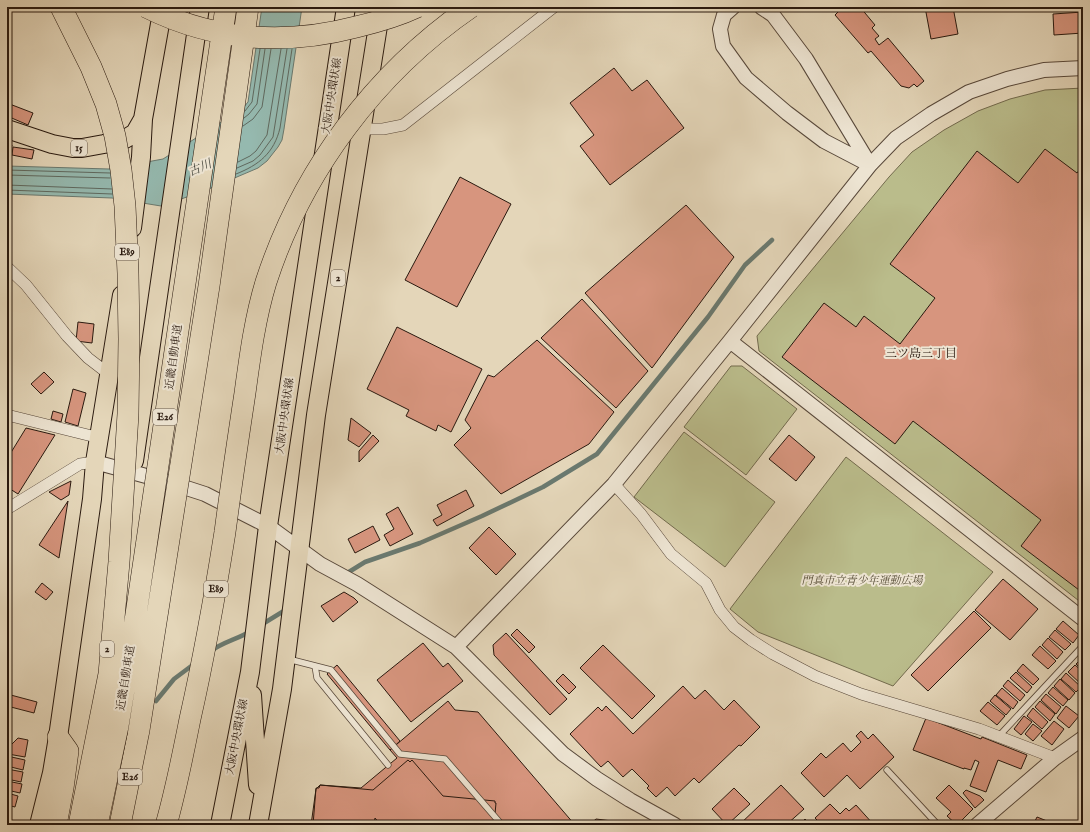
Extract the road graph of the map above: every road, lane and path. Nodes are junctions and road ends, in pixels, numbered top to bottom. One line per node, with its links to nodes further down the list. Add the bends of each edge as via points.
1 (61, 7): 45 (highway, E89, bridge, via 91,67 106,104 115,136 125,206 128,273 128,414 109,674)
2 (146, 7): 9 (highway, bridge, via 173,20 208,30 249,38 279,39 332,33)
3 (164, 7): 15 (main road)
4 (200, 7): 25 (main road, 2)
5 (226, 7): 46 (highway, 近畿自動車道 / E26, bridge, via 118,726)
6 (248, 7): 47 (highway, 近畿自動車道 / E26, bridge, via 209,286 152,653)
7 (346, 7): 28 (main road, 大阪中央環状線)
8 (381, 7): 17 (main road, 2)
9 (417, 7)
10 (471, 7): 48 (highway, E89, bridge, via 436,33 397,68 366,101 342,132 298,206 268,276 251,350 204,655)
11 (554, 7): 17 (street, via 403,125 383,129)
12 (733, 7): 18 (street, via 724,15 720,29 723,46 746,78 824,141)
13 (761, 7): 18 (street, via 773,15 806,59)
14 (1083, 68): 18 (street, via 1044,70 969,92 896,138)
15 (144, 119): 16 (main road, 15, via 135,133 125,139 82,148 52,144); 21 (main road, via 135,210)
16 (7, 129)
17 (361, 129): 29 (main road, 2, via 316,415)
18 (870, 165): 20 (street)
19 (7, 267): 21 (street, via 26,285 67,336 88,358)
20 (730, 341): 26 (street); 30 (street)
21 (110, 375): 23 (main road)
22 (7, 415): 23 (street)
23 (100, 438): 24 (main road)
24 (95, 462): 25 (street); 27 (street, via 80,464); 37 (main road)
25 (132, 473): 28 (street, via 205,494); 45 (main road, 2, via 131,501 111,618 97,727)
26 (614, 484): 31 (street); 36 (street, via 671,554 706,583 720,610 734,627 751,640 816,676 861,694)
27 (7, 509)
28 (268, 526): 29 (street); 35 (main road, 大阪中央環状線)
29 (299, 549): 31 (street); 33 (main road, 2)
30 (1083, 619)
31 (456, 647): 51 (street, via 564,754 596,779)
32 (1080, 649): 36 (lane)
33 (286, 658): 34 (lane); 42 (main road, 2)
34 (315, 666): 40 (lane, via 317,678); 50 (lane, via 331,670 400,754 445,759)
35 (250, 672): 42 (main road, via 258,779); 49 (main road, 大阪中央環状線)
36 (999, 736): 39 (street)
37 (58, 737): 43 (main road); 44 (highway, via 68,751)
38 (1083, 738): 39 (street)
39 (1055, 758): 53 (street)
40 (388, 765)
41 (887, 770): 52 (lane)
42 (258, 824)
43 (40, 825)
44 (56, 825)
45 (78, 825)
46 (97, 825)
47 (120, 825)
48 (166, 825)
49 (220, 825)
50 (502, 825)
51 (675, 825)
52 (938, 825)
53 (977, 825)

